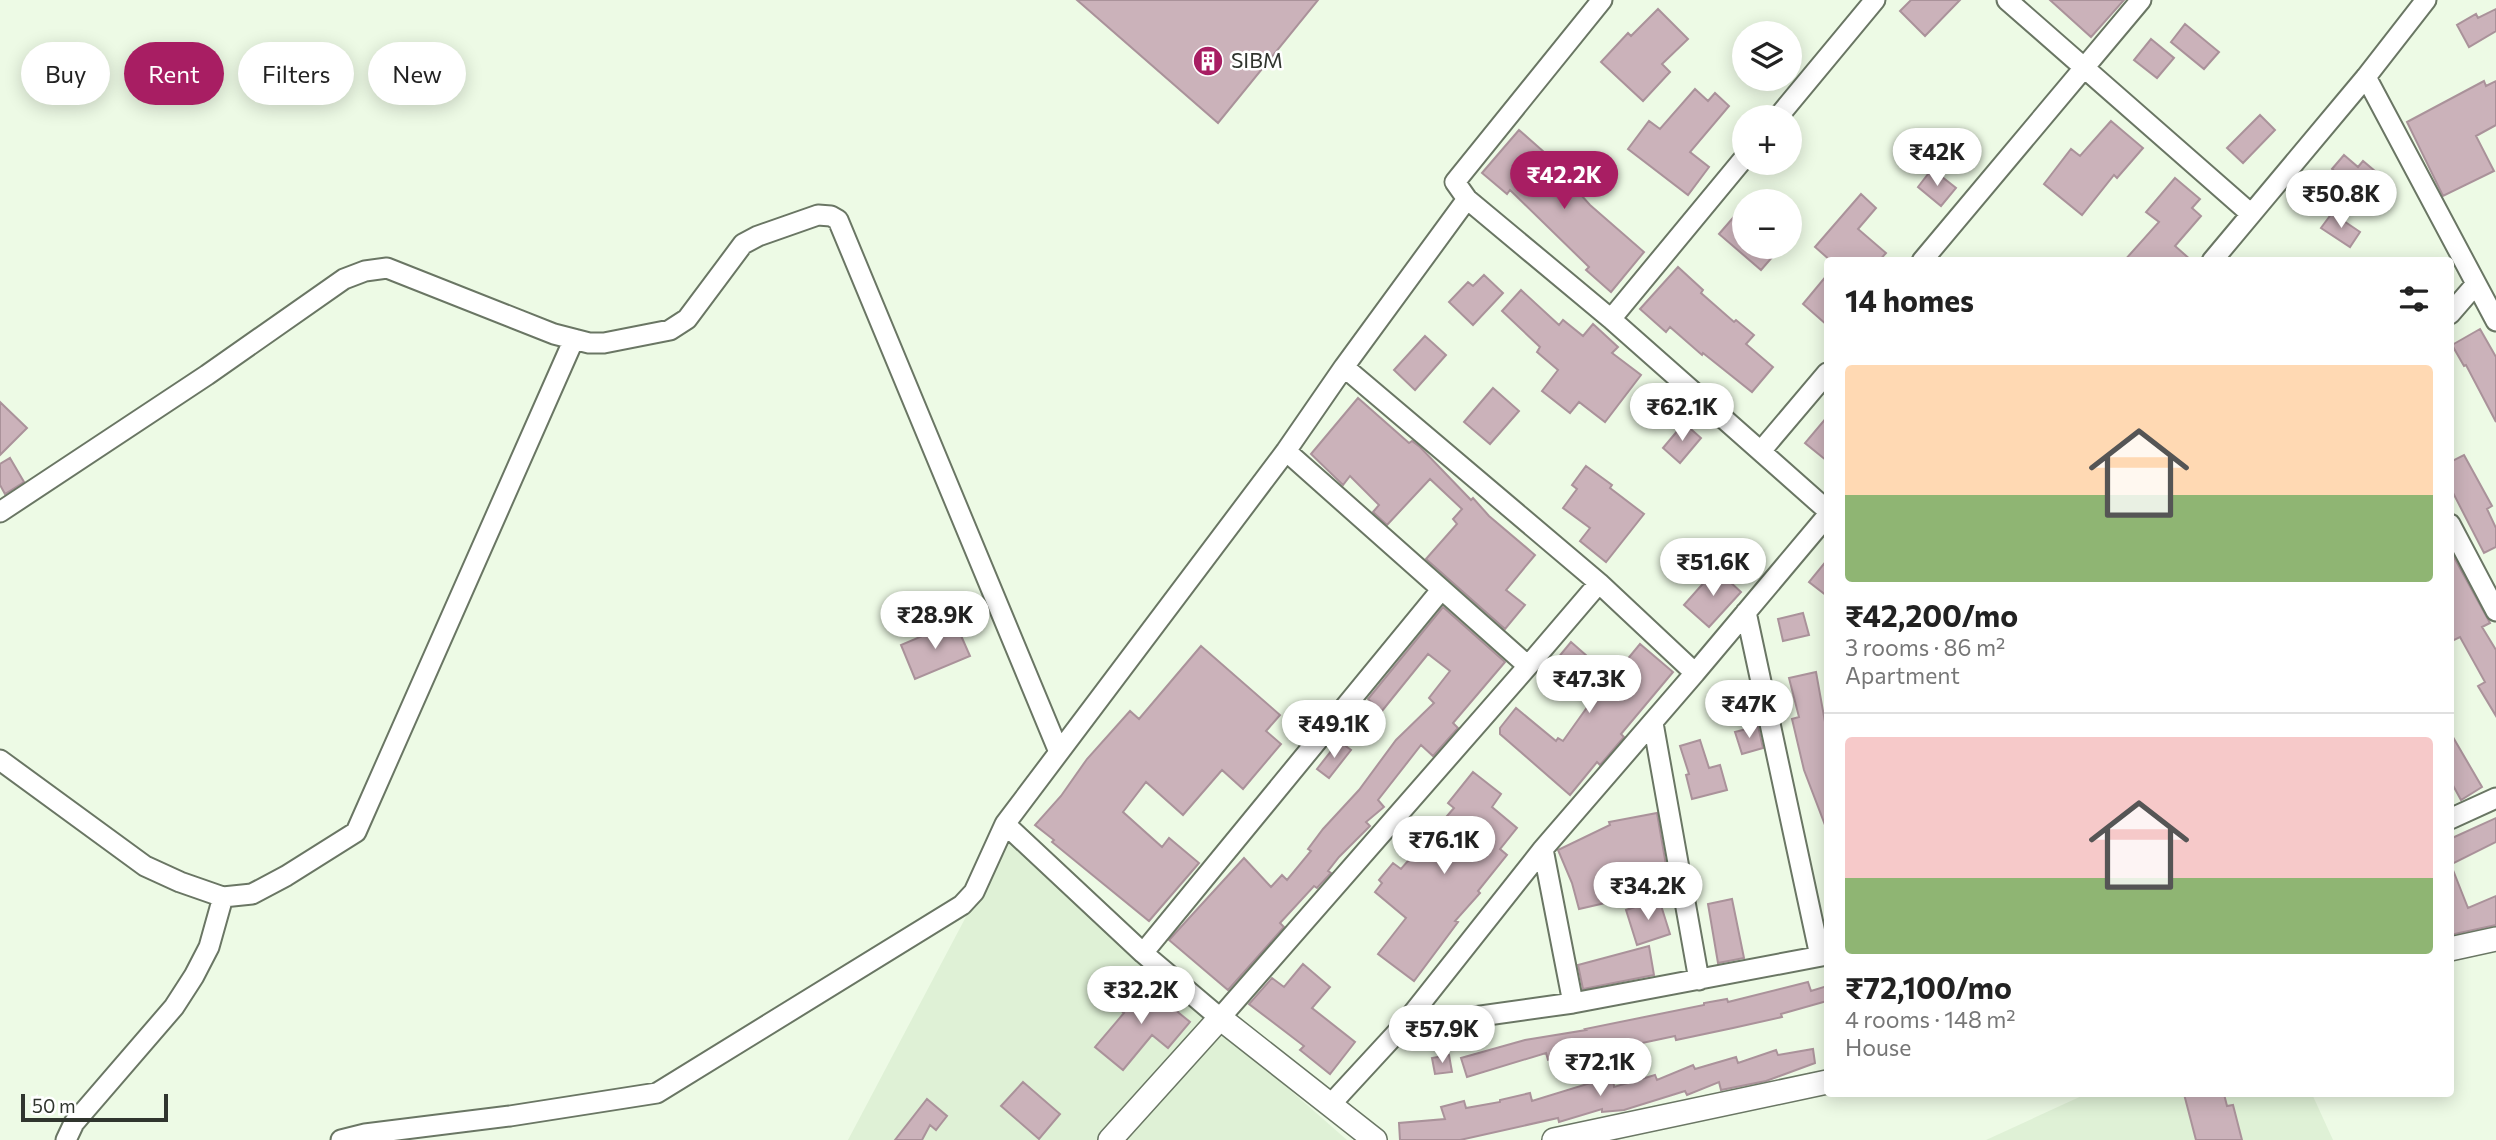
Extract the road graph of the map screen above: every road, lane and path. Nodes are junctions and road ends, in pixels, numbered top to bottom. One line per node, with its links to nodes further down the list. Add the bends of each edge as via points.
1 (1602, 0): 10 (street, via 1455,182)
2 (1875, 0): 8 (street)
3 (2007, 0): 6 (street)
4 (2141, 0): 6 (street)
5 (2426, 0): 7 (street)
6 (2084, 68): 11 (street); 12 (street)
7 (2366, 76): 11 (street); 14 (street)
8 (1788, 105)
9 (1732, 173): 16 (street)
10 (1467, 200): 16 (street); 19 (street)
11 (2251, 214): 13 (street)
12 (1925, 257)
13 (2214, 257)
14 (2476, 284): 15 (street); 17 (street)
15 (2454, 309)
16 (1611, 319): 22 (street)
17 (2496, 321)
18 (574, 339): 24 (street, via 387,268 365,271 344,279); 34 (street, via 604,344 670,330 687,319 743,244 818,215 838,220); 40 (street, via 356,832 286,877 251,894)
19 (1343, 367): 21 (street); 27 (street)
20 (1824, 377): 22 (street)
21 (1286, 451): 28 (street); 34 (street)
22 (1761, 451): 23 (street)
23 (1824, 507)
24 (0, 512)
25 (1824, 520): 30 (street)
26 (2454, 532): 29 (street)
27 (1599, 583): 31 (street); 32 (street)
28 (1441, 590): 31 (street); 43 (street)
29 (2496, 611)
30 (1746, 612): 32 (street); 44 (street)
31 (1528, 666): 47 (street)
32 (1695, 673): 33 (street)
33 (1653, 723): 39 (street); 45 (street)
34 (1059, 752): 38 (street)
35 (0, 760): 40 (street, via 145,866)
36 (2496, 798): 37 (street)
37 (2454, 812)
38 (1005, 824): 43 (street); 52 (street, via 974,892 962,905 657,1093)
39 (1543, 849): 46 (street); 48 (street)
40 (223, 897): 51 (street, via 209,947 174,1007 74,1123)
41 (2496, 939): 42 (street)
42 (2454, 948)
43 (1143, 953): 47 (street)
44 (1823, 955): 45 (street)
45 (1699, 979): 46 (street)
46 (1573, 1003): 48 (street)
47 (1220, 1018): 50 (street); 53 (street)
48 (1402, 1027): 50 (street)
49 (1824, 1083): 55 (street)
50 (1331, 1104): 54 (street)
51 (66, 1140)
52 (341, 1140)
53 (1110, 1140)
54 (1375, 1140)
55 (1554, 1140)

